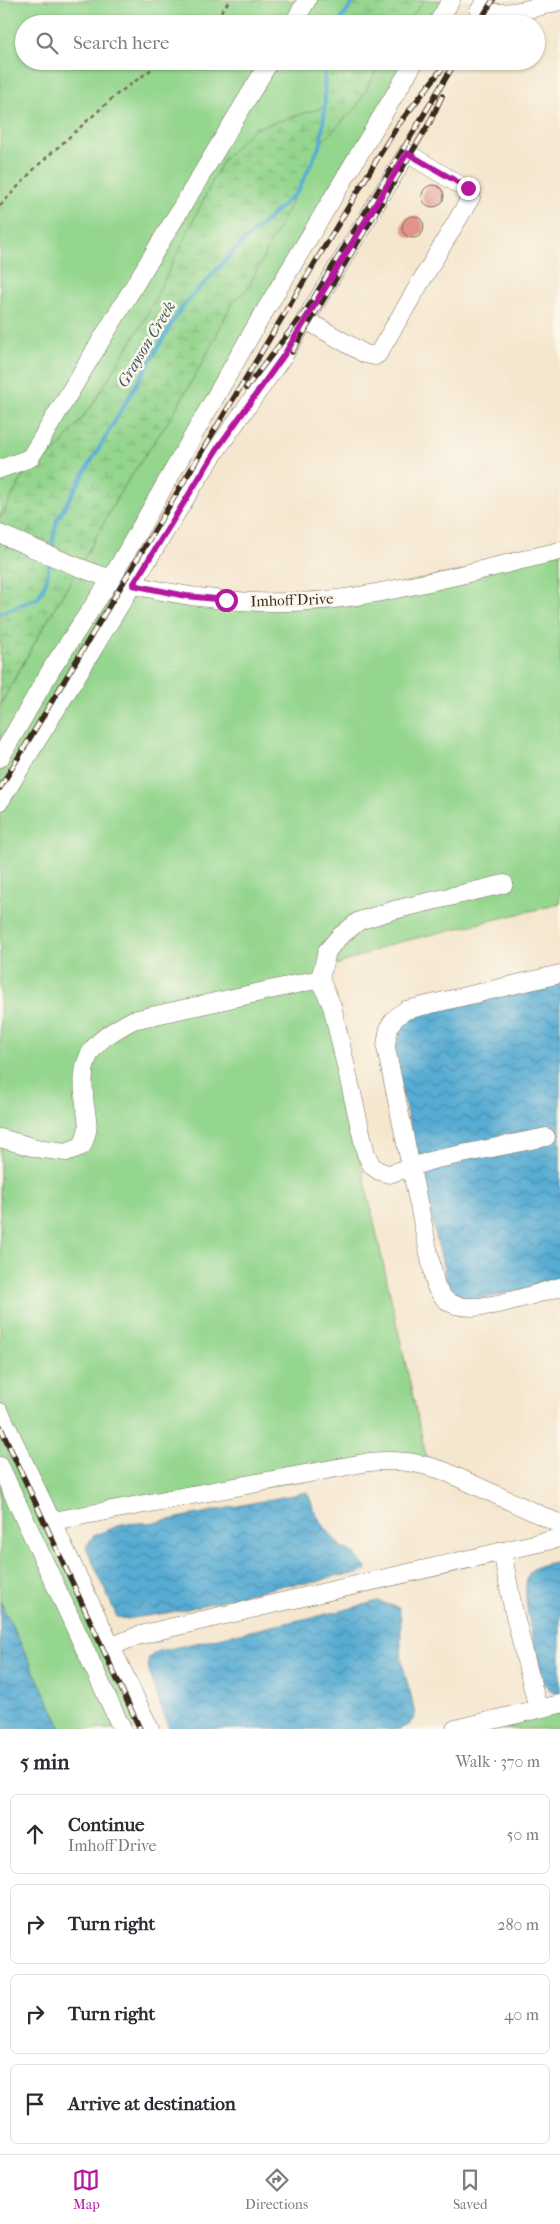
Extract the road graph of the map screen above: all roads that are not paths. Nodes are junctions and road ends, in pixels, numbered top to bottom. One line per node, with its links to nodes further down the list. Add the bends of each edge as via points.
1 (307, 0): 5 (street)
2 (451, 0): 6 (street)
3 (486, 0): 4 (street, via 479,11 495,15)
4 (560, 1)
5 (298, 15)
6 (442, 15)
7 (265, 70): 10 (street, via 30,458)
8 (409, 70): 13 (street)
9 (306, 320): 9 (street, via 407,153 471,192 472,197 378,354 365,354); 14 (street, via 217,449)
10 (0, 468)
11 (0, 534): 13 (street, Imhoff Drive)
12 (560, 551): 14 (street, Imhoff Drive, via 363,596 316,601 226,600)
13 (107, 577): 14 (street, Imhoff Drive); 15 (street)
14 (133, 585): 16 (street)
15 (0, 758)
16 (0, 802)
17 (504, 884): 19 (street, via 359,921 328,951)
18 (560, 974): 22 (street, via 406,1010 394,1018 388,1028 386,1048)
19 (320, 979): 21 (street, via 133,1020 109,1033 90,1050 84,1073 89,1132 82,1146 66,1152); 22 (street, via 332,1006 366,1154 372,1166 389,1174)
20 (546, 1137): 22 (street)
21 (0, 1138)
22 (412, 1166): 23 (street, via 436,1287 446,1300 470,1308)
23 (560, 1287)
24 (0, 1412): 26 (street)
25 (0, 1466): 33 (street)
26 (53, 1521): 27 (street, via 369,1462 400,1460 444,1471); 30 (street)
27 (560, 1524)
28 (560, 1538): 29 (street)
29 (502, 1551): 30 (street, via 136,1636); 32 (street)
30 (112, 1646): 34 (street)
31 (560, 1704): 32 (street)
32 (538, 1709): 35 (street)
33 (122, 1729)
34 (150, 1729)
35 (455, 1729)

